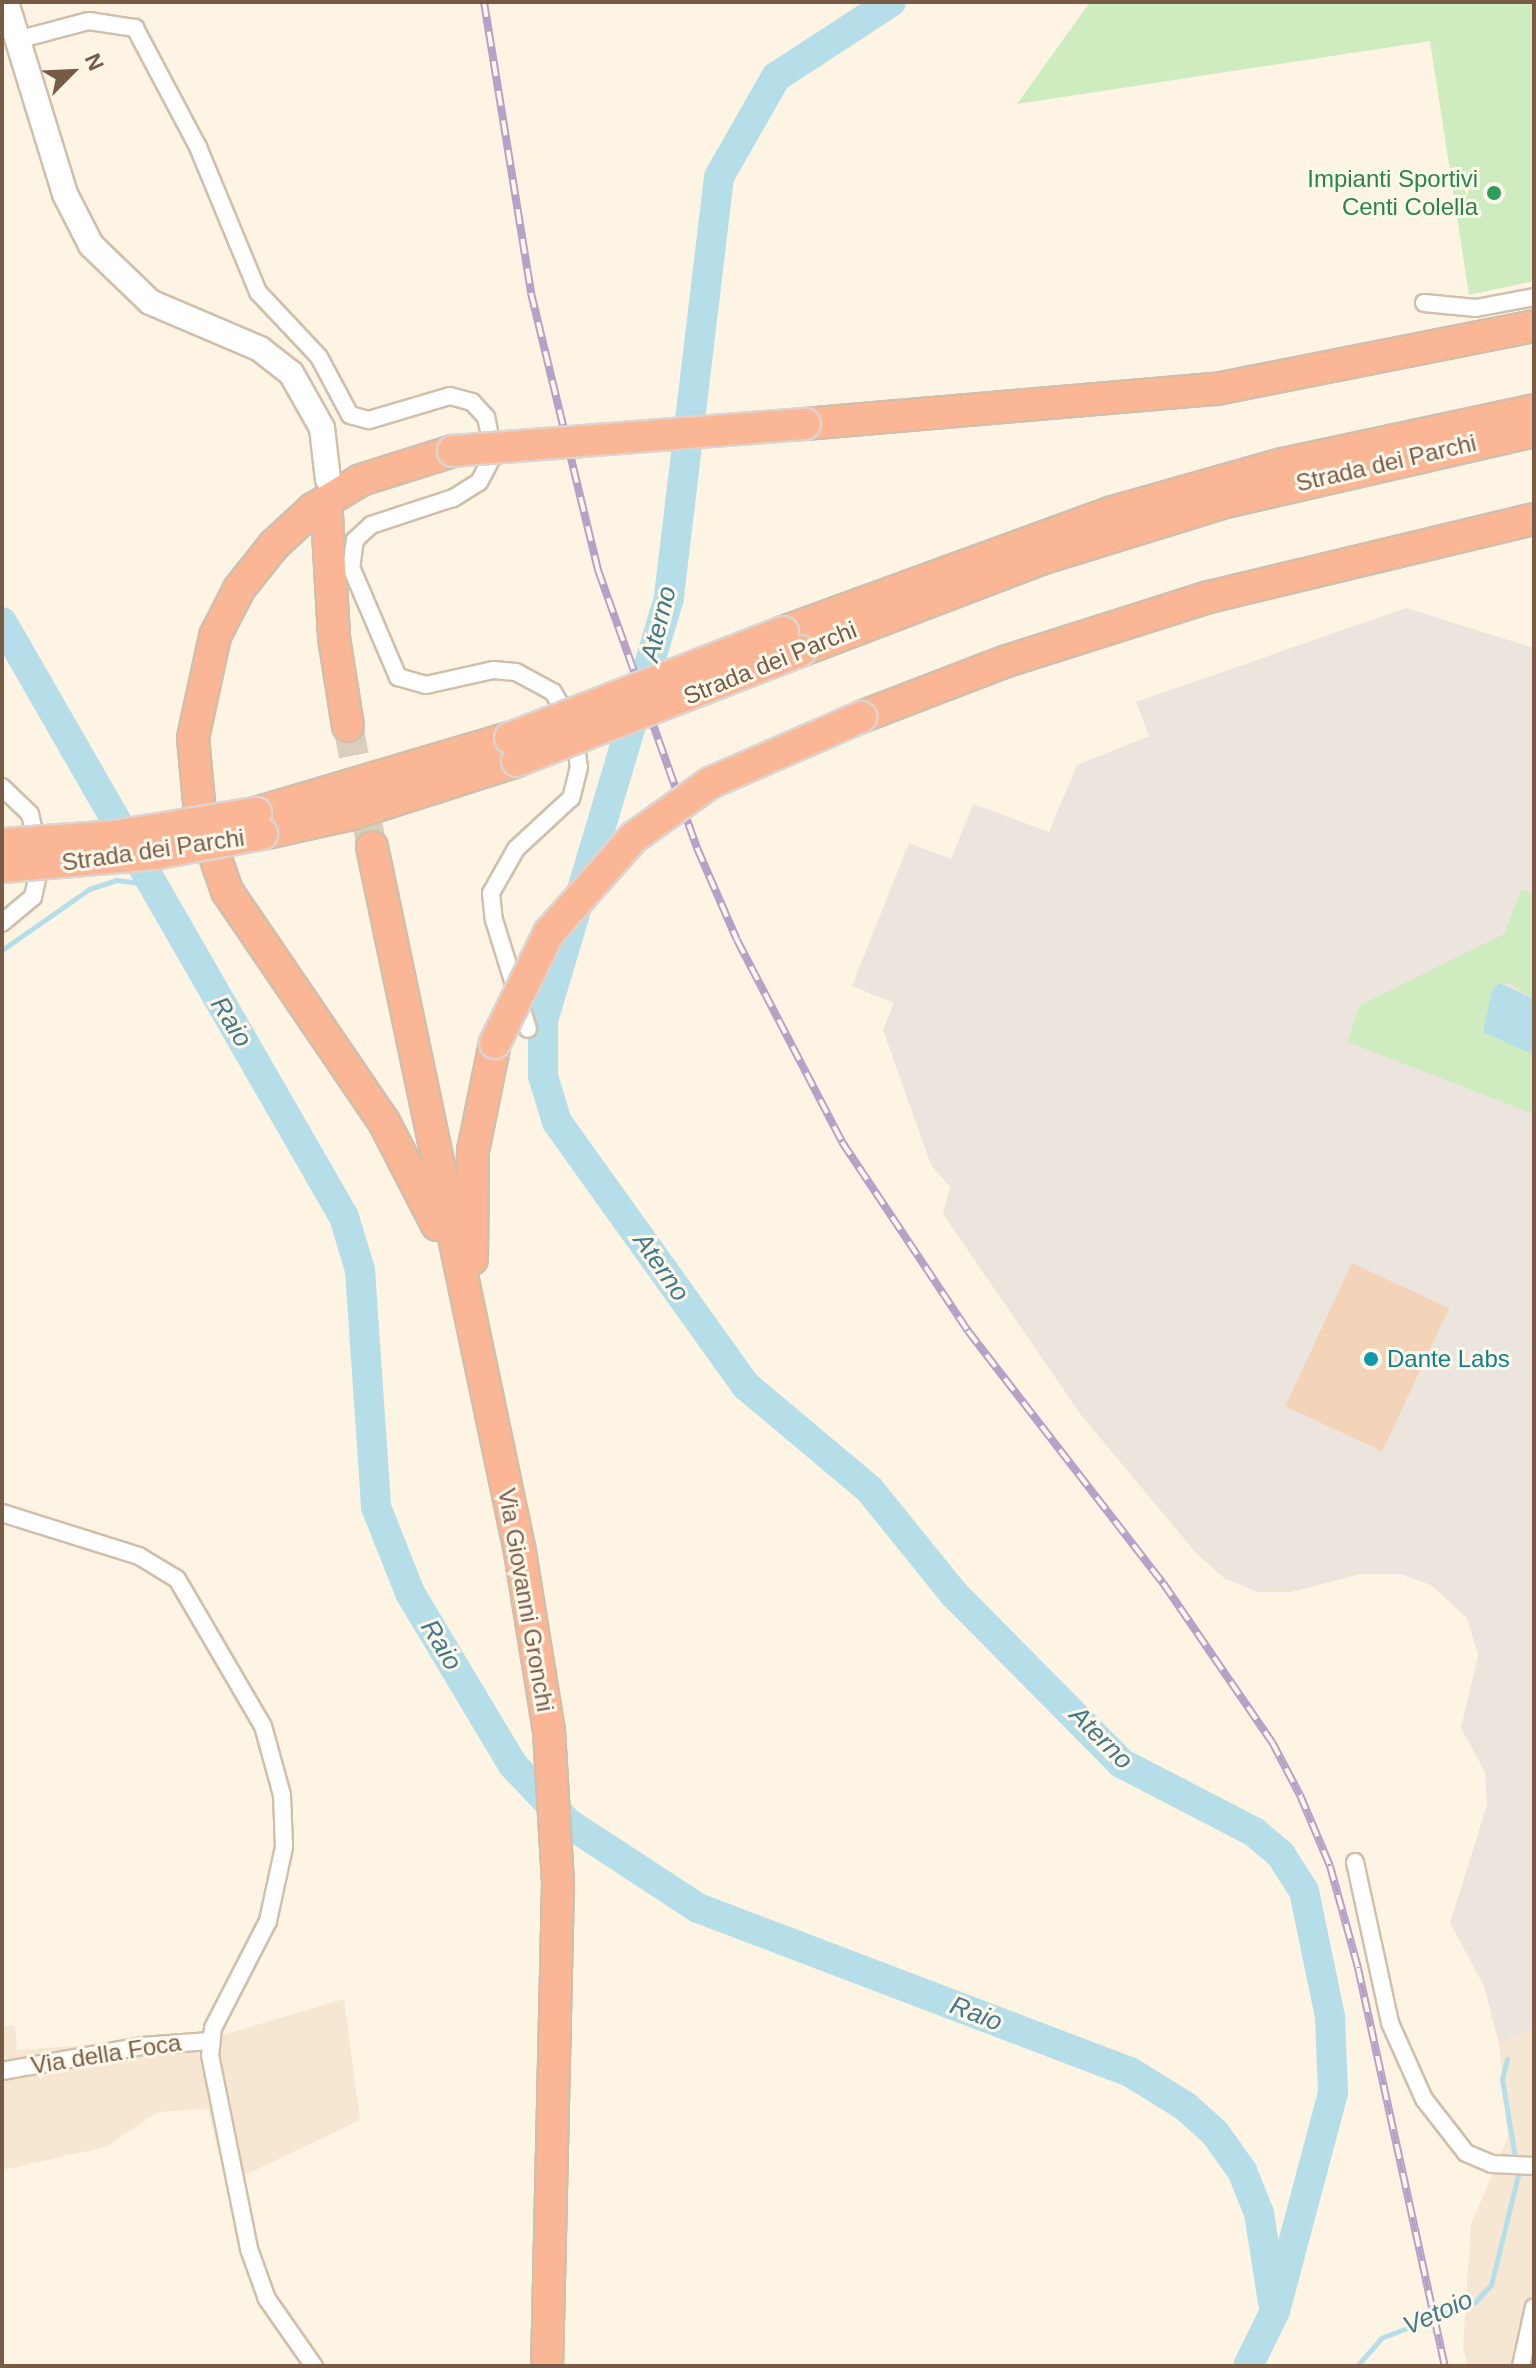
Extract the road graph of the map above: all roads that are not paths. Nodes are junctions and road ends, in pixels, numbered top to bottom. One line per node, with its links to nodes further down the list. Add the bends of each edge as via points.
1 (6, 2): 2 (main road)
2 (17, 40): 8 (main road, via 65,194 91,245 121,279 160,309 260,349 291,373 322,428); 19 (street, via 89,21 119,20 135,28 198,147 258,292 319,357 350,415 369,420 450,396 472,402 486,417 494,454 479,482 453,498 371,525 355,540 351,567 384,657 398,677 426,685 516,672 553,692 574,728 579,767 571,798 516,849 491,893 492,914)
3 (1534, 297): 4 (street, via 1476,308)
4 (1424, 303)
5 (1534, 326): 20 (highway, bridge, via 1201,391 453,451 396,465 340,491 299,520 262,558 210,647 193,753 216,867 416,1177 438,1227)
6 (1534, 410): 11 (highway, Strada dei Parchi, via 1283,464 1113,512)
7 (1534, 431): 11 (highway, Strada dei Parchi, via 1222,503)
8 (328, 480)
9 (327, 515): 12 (highway, via 334,638)
10 (1534, 519): 20 (highway, bridge, via 1209,597 984,669 710,783 627,844 539,947 495,1043 479,1103 471,1183)
11 (791, 642): 14 (highway, Strada dei Parchi, bridge, via 352,814)
12 (348, 726)
13 (2, 787): 18 (street, via 30,814 41,862 33,897)
14 (259, 824): 15 (highway, Strada dei Parchi, bridge); 17 (highway, Strada dei Parchi, bridge, via 140,856)
15 (2, 844)
16 (372, 847): 20 (highway, Via Giovanni Gronchi)
17 (2, 867)
18 (2, 923)
19 (528, 1029)
20 (481, 1373): 28 (highway, Via Giovanni Gronchi, via 531,1609 554,1780 557,1933)
21 (2, 1513): 23 (street, via 139,1556 177,1579 263,1726 282,1795 284,1847 268,1921)
22 (1355, 1862): 25 (street, via 1386,2011 1411,2076 1457,2146 1481,2161)
23 (210, 2041): 24 (street, Via della Foca, via 142,2046); 27 (street, via 227,2164 249,2249 267,2299)
24 (2, 2071)
25 (1524, 2166)
26 (1534, 2307): 29 (street)
27 (314, 2366)
28 (547, 2366)
29 (1521, 2366)

